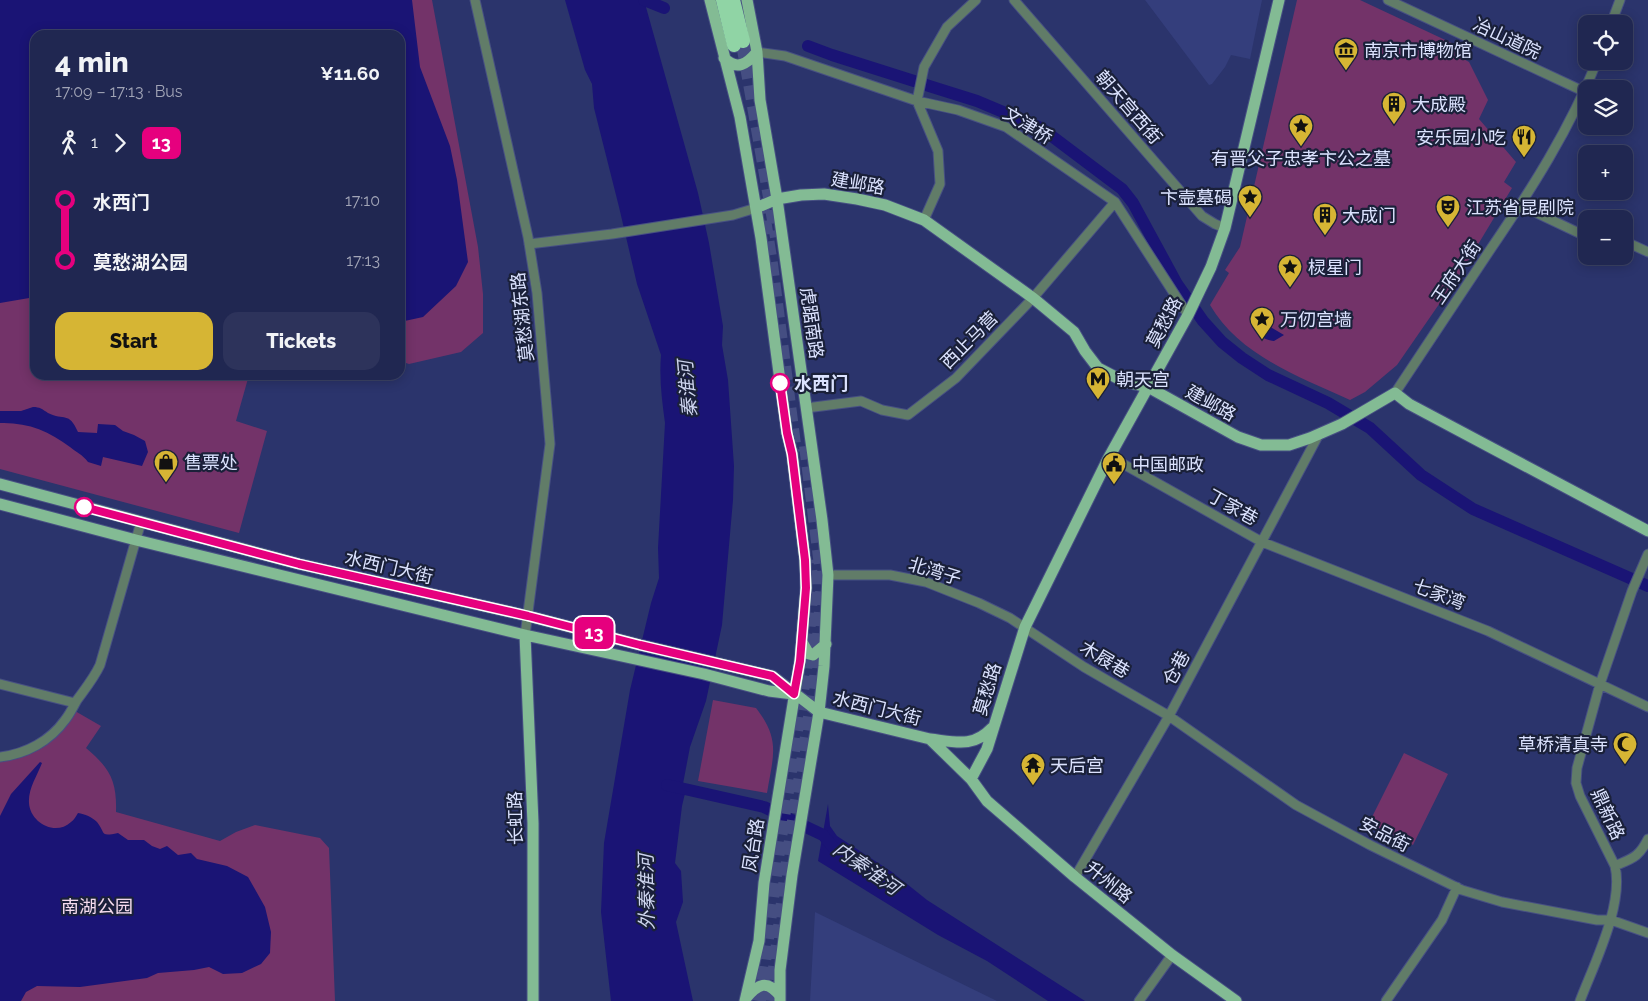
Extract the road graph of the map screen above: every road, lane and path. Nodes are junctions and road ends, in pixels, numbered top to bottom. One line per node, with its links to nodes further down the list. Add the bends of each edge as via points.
1 (475, 0): 24 (street, 莫愁湖东路)
2 (710, 0): 13 (main road)
3 (723, 0): 4 (highway, via 739,44)
4 (733, 0)
5 (747, 0): 12 (main road, 虎踞南路)
6 (976, 0): 15 (street, via 947,27 924,67)
7 (1014, 0): 22 (street, 朝天宫西街, via 1202,216)
8 (1280, 0): 22 (main road, 莫愁路)
9 (1388, 0): 14 (street, 冶山道院)
10 (1620, 0): 11 (street)
11 (1614, 15)
12 (757, 52): 13 (main road, via 750,61 740,65 730,64); 15 (street, 文津桥, via 785,56); 17 (main road, 虎踞南路, via 760,100)
13 (724, 58): 20 (main road, via 740,117)
14 (1578, 89)
15 (917, 101): 18 (street, 文津桥, via 958,110 1006,127); 21 (street, via 938,151 940,184)
16 (1578, 105): 19 (street, 王府大街)
17 (777, 199): 20 (main road, 建邺路); 21 (main road, 建邺路, via 801,194 857,198); 31 (main road, 虎踞南路)
18 (1115, 202): 27 (street, 西止马营); 28 (street, 文津桥)
19 (1520, 205): 23 (street); 30 (street, 王府大街)
20 (756, 208): 24 (street, via 733,215); 45 (main road, via 805,560)
21 (924, 220): 27 (main road, 建邺路)
22 (1225, 228): 28 (main road, 莫愁路)
23 (1578, 232)
24 (529, 244): 42 (street, 莫愁湖东路, via 537,293 550,444)
25 (1633, 245): 26 (street)
26 (1648, 252)
27 (1033, 298): 29 (main road, 建邺路, via 1074,332 1098,368 1125,382); 31 (street, 西止马营, via 956,378 908,415 882,410 861,401)
28 (1188, 314): 29 (main road, 莫愁路)
29 (1148, 387): 32 (main road, 建邺路, via 1238,438 1261,445 1289,445); 33 (main road, 莫愁路)
30 (1395, 393): 32 (main road, 建邺路); 37 (main road, via 1408,404)
31 (806, 408): 41 (main road, 虎踞南路)
32 (1318, 436): 39 (street, 仓巷)
33 (1108, 459): 39 (street, 丁家巷, via 1125,465); 43 (main road, 莫愁路)
34 (0, 484): 36 (main road, 水西门大街)
35 (0, 504): 38 (main road, 水西门大街)
36 (141, 522): 38 (street); 42 (main road, 水西门大街, via 299,564)
37 (1648, 531)
38 (136, 540): 44 (main road, 水西门大街); 50 (street, via 100,665)
39 (1262, 542): 48 (street, 七家湾, via 1474,625); 53 (street, 仓巷)
40 (1647, 556): 48 (street, 鼎新路)
41 (828, 575): 43 (street, 北湾子, via 890,575 926,582 979,603); 46 (main road, 虎踞南路)
42 (528, 616): 44 (street, 莫愁湖东路); 49 (main road, 水西门大街, via 772,676)
43 (1025, 627): 53 (street, 木屐巷, via 1084,667); 54 (main road, 莫愁路)
44 (525, 635): 49 (main road, 水西门大街); 67 (main road, 长虹路, via 533,822)
45 (802, 642): 46 (main road, via 813,655); 49 (main road)
46 (826, 644): 52 (main road, 虎踞南路)
47 (0, 684): 50 (street)
48 (1600, 684): 51 (street, 七家湾); 59 (street, 鼎新路, via 1576,783)
49 (794, 694): 52 (main road, 水西门大街); 66 (main road, 凤台路, via 764,883 759,941)
50 (75, 703): 56 (street, via 53,736 30,749)
51 (1648, 707)
52 (819, 712): 55 (main road, 水西门大街); 65 (main road, via 794,855 780,970)
53 (1169, 716): 60 (street, 仓巷); 61 (street, 安品街, via 1296,805)
54 (994, 727): 55 (main road, via 974,742); 57 (main road, 莫愁路)
55 (930, 739): 57 (main road, 水西门大街)
56 (0, 757)
57 (971, 779): 60 (main road, 升州路, via 987,801)
58 (1648, 839): 59 (street, via 1642,851)
59 (1615, 866): 62 (street, 鼎新路, via 1617,893)
60 (1074, 877): 64 (main road, 升州路)
61 (1457, 887): 62 (street, 安品街, via 1502,902); 70 (street, via 1442,920)
62 (1611, 920): 63 (street, 安品街); 71 (street, 鼎新路)
63 (1648, 933)
64 (1172, 955): 68 (street); 69 (main road, 升州路)
65 (780, 998): 66 (main road, via 775,990 763,985 755,987)
66 (745, 1000)
67 (533, 1001)
68 (1139, 1001)
69 (1236, 1001)
70 (1386, 1001)
71 (1580, 1001)

